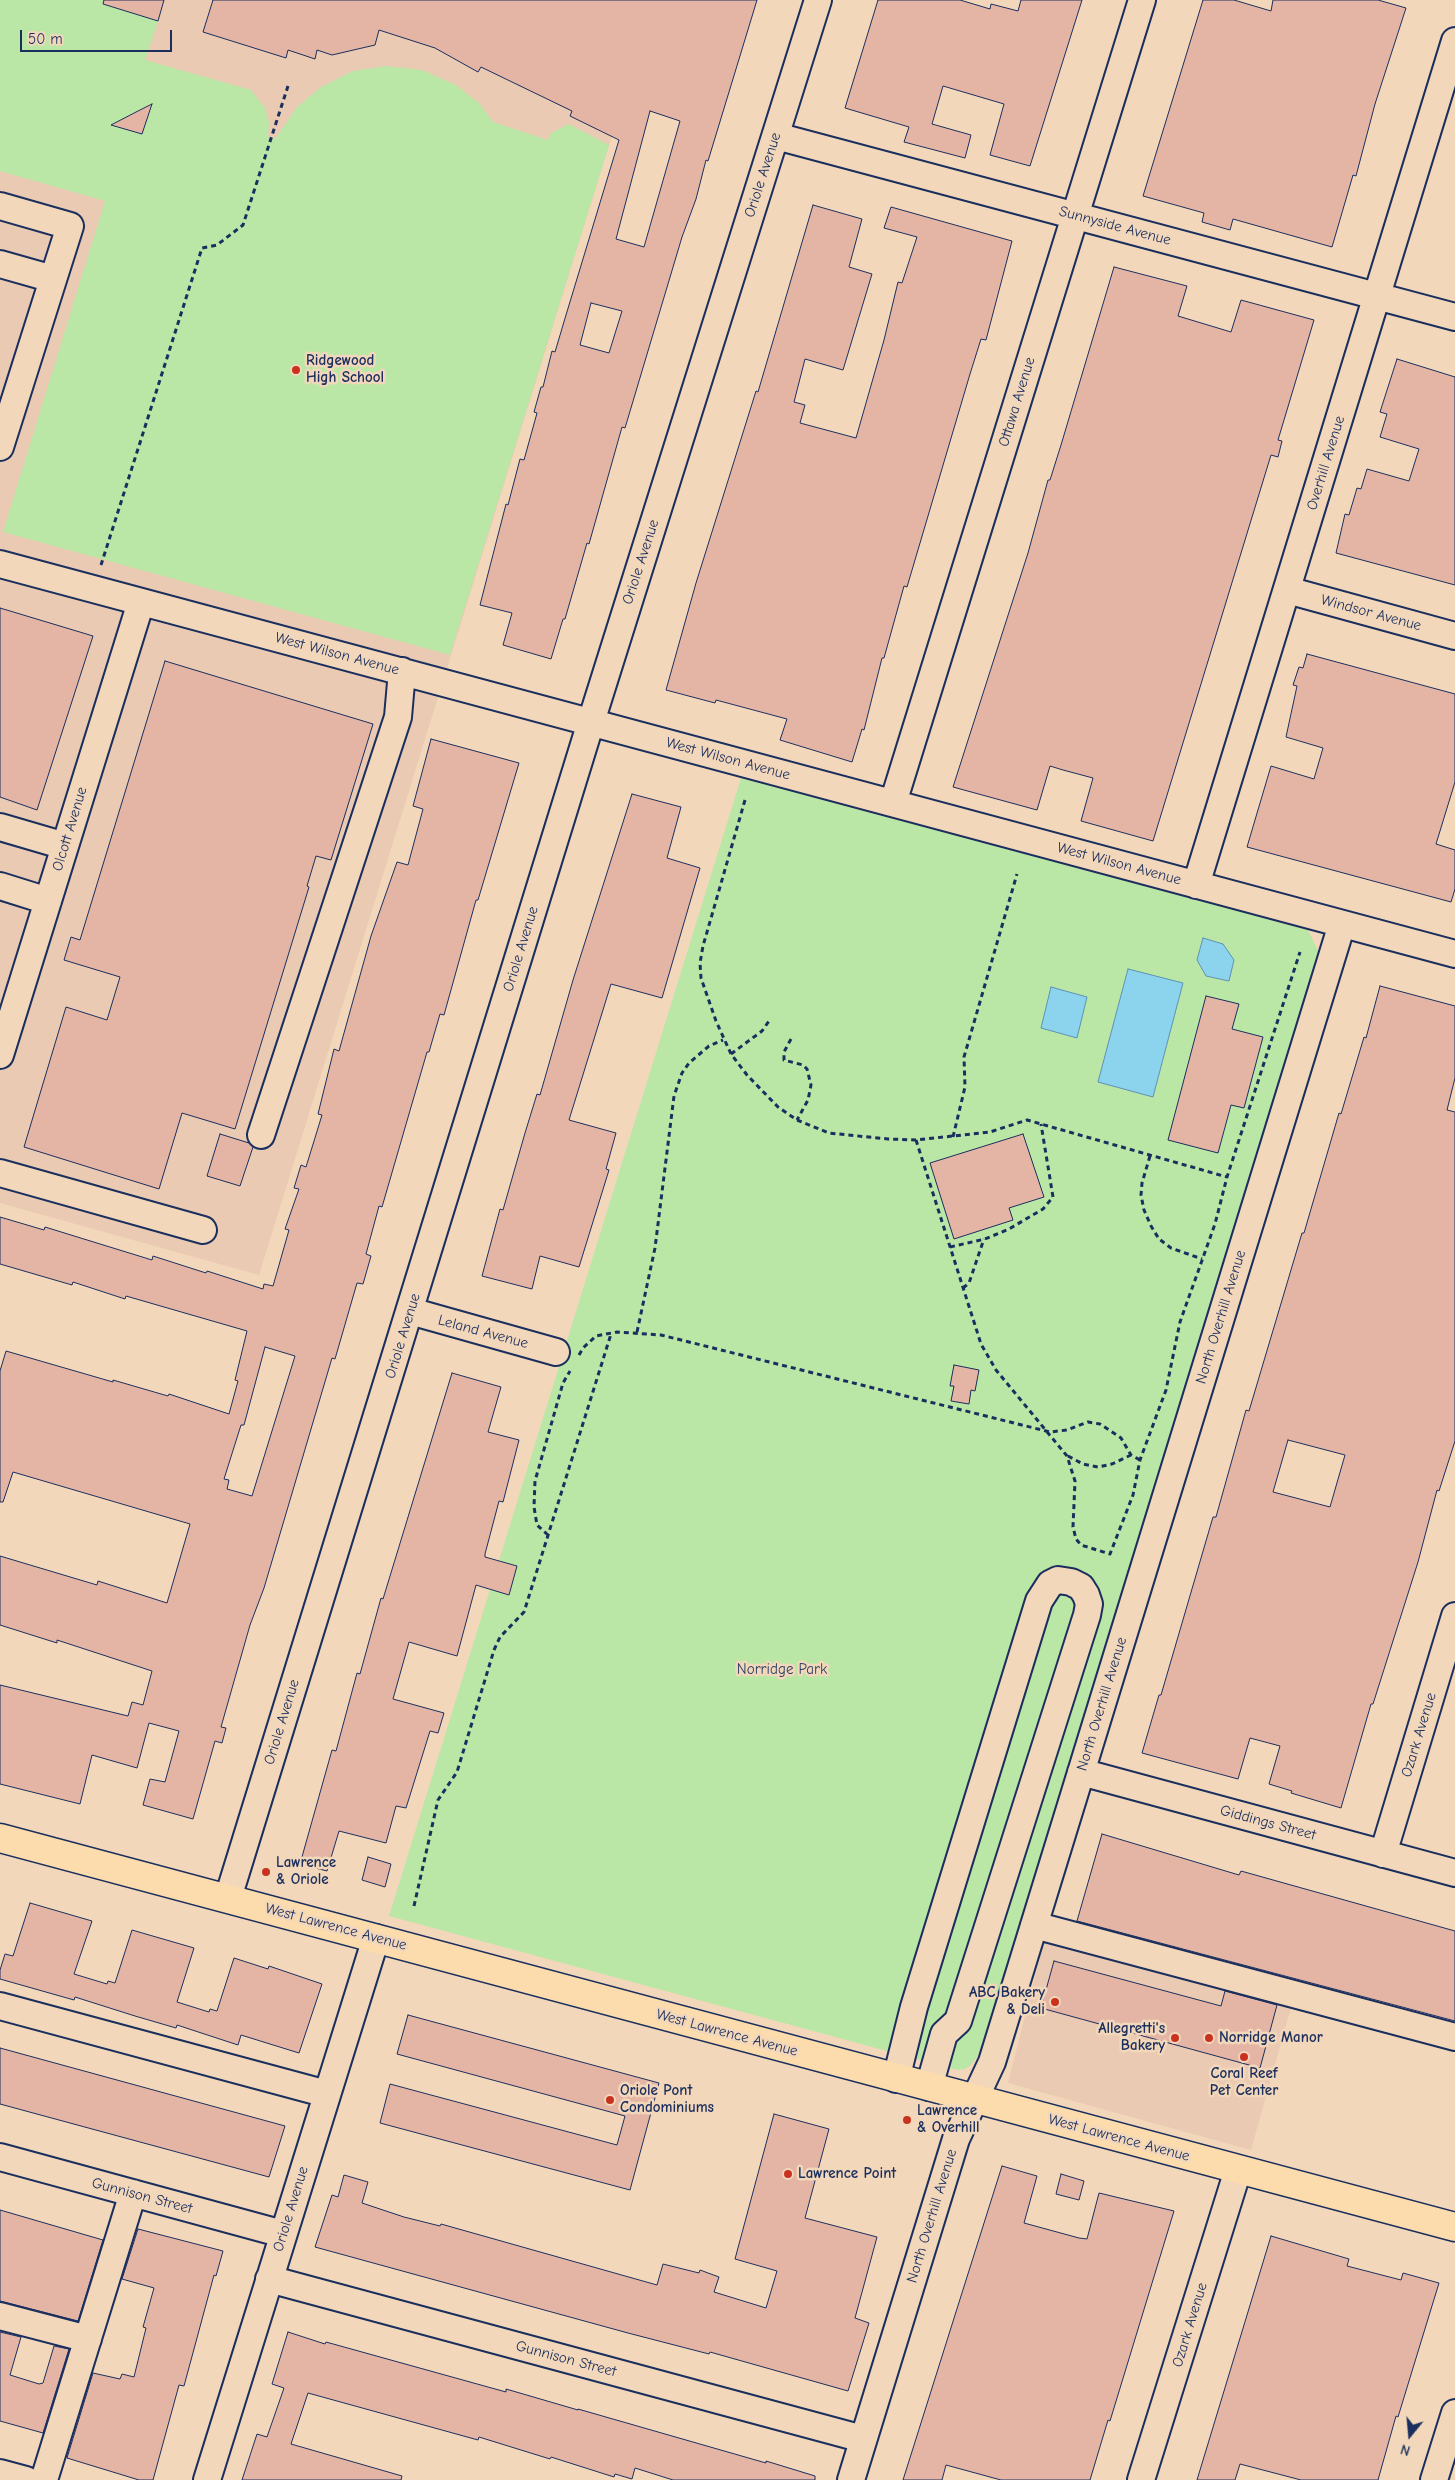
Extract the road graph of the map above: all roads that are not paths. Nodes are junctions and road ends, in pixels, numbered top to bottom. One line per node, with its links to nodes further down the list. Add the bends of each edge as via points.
1 (818, 0): 4 (street, Oriole Avenue)
2 (1142, 0): 6 (street, Ottawa Avenue)
3 (1455, 41): 9 (street, Overhill Avenue)
4 (776, 136): 6 (street, Sunnyside Avenue); 17 (street, Oriole Avenue)
5 (0, 206): 8 (street, via 70,226)
6 (1075, 216): 9 (street, Sunnyside Avenue); 18 (street, Ottawa Avenue)
7 (0, 264): 8 (street)
8 (53, 279): 11 (street)
9 (1377, 296): 10 (street, Sunnyside Avenue); 13 (street, Overhill Avenue)
10 (1455, 317)
11 (0, 447)
12 (0, 564): 14 (street, West Wilson Avenue)
13 (1287, 590): 15 (street, Windsor Avenue); 21 (street, Overhill Avenue)
14 (141, 602): 16 (street, West Wilson Avenue); 20 (street, Olcott Avenue)
15 (1455, 636)
16 (402, 671): 17 (street, West Wilson Avenue); 27 (street, via 398,717)
17 (591, 722): 18 (street, West Wilson Avenue); 30 (street, Oriole Avenue)
18 (893, 803): 21 (street, West Wilson Avenue)
19 (0, 827): 20 (street)
20 (65, 846): 23 (street, Olcott Avenue)
21 (1196, 885): 24 (street, West Wilson Avenue)
22 (0, 886): 23 (street)
23 (48, 901): 26 (street, Olcott Avenue)
24 (1342, 924): 25 (street, West Wilson Avenue); 33 (street, North Overhill Avenue)
25 (1455, 954)
26 (0, 1055)
27 (261, 1135)
28 (0, 1173): 29 (street)
29 (203, 1230)
30 (410, 1312): 31 (street, Leland Avenue); 37 (street, Oriole Avenue)
31 (569, 1358)
32 (1455, 1616): 35 (street, Ozark Avenue)
33 (1080, 1772): 35 (street, Giddings Street); 38 (street, North Overhill Avenue)
34 (0, 1838): 37 (main road, West Lawrence Avenue)
35 (1383, 1854): 36 (street, Giddings Street)
36 (1455, 1873)
37 (228, 1898): 39 (main road, West Lawrence Avenue)
38 (1034, 1925): 41 (street); 45 (street, North Overhill Avenue, via 992,2062)
39 (376, 1938): 42 (main road, West Lawrence Avenue); 44 (street, Oriole Avenue)
40 (0, 2006): 44 (street)
41 (1455, 2036)
42 (896, 2078): 43 (main road, West Lawrence Avenue); 43 (street, via 914,2007 1039,1600 1050,1584 1058,1580 1071,1582 1086,1595 1089,1604 1087,1616 958,2021 944,2034)
43 (929, 2087): 45 (main road, West Lawrence Avenue)
44 (327, 2094): 50 (street, Oriole Avenue)
45 (974, 2100): 47 (main road, West Lawrence Avenue); 55 (street, North Overhill Avenue, via 955,2141)
46 (0, 2157): 48 (street, Gunnison Street)
47 (1238, 2170): 49 (main road, West Lawrence Avenue); 61 (street, Ozark Avenue)
48 (133, 2194): 50 (street, Gunnison Street); 53 (street)
49 (1455, 2227)
50 (283, 2234): 51 (street, Oriole Avenue)
51 (269, 2279): 55 (street, Gunnison Street); 59 (street, Oriole Avenue)
52 (0, 2316): 53 (street)
53 (88, 2339): 58 (street)
54 (1455, 2413): 62 (street)
55 (863, 2439): 60 (street, North Overhill Avenue)
56 (0, 2473): 57 (street)
57 (26, 2480)
58 (44, 2480)
59 (206, 2480)
60 (850, 2480)
61 (1141, 2480)
62 (1434, 2480)

